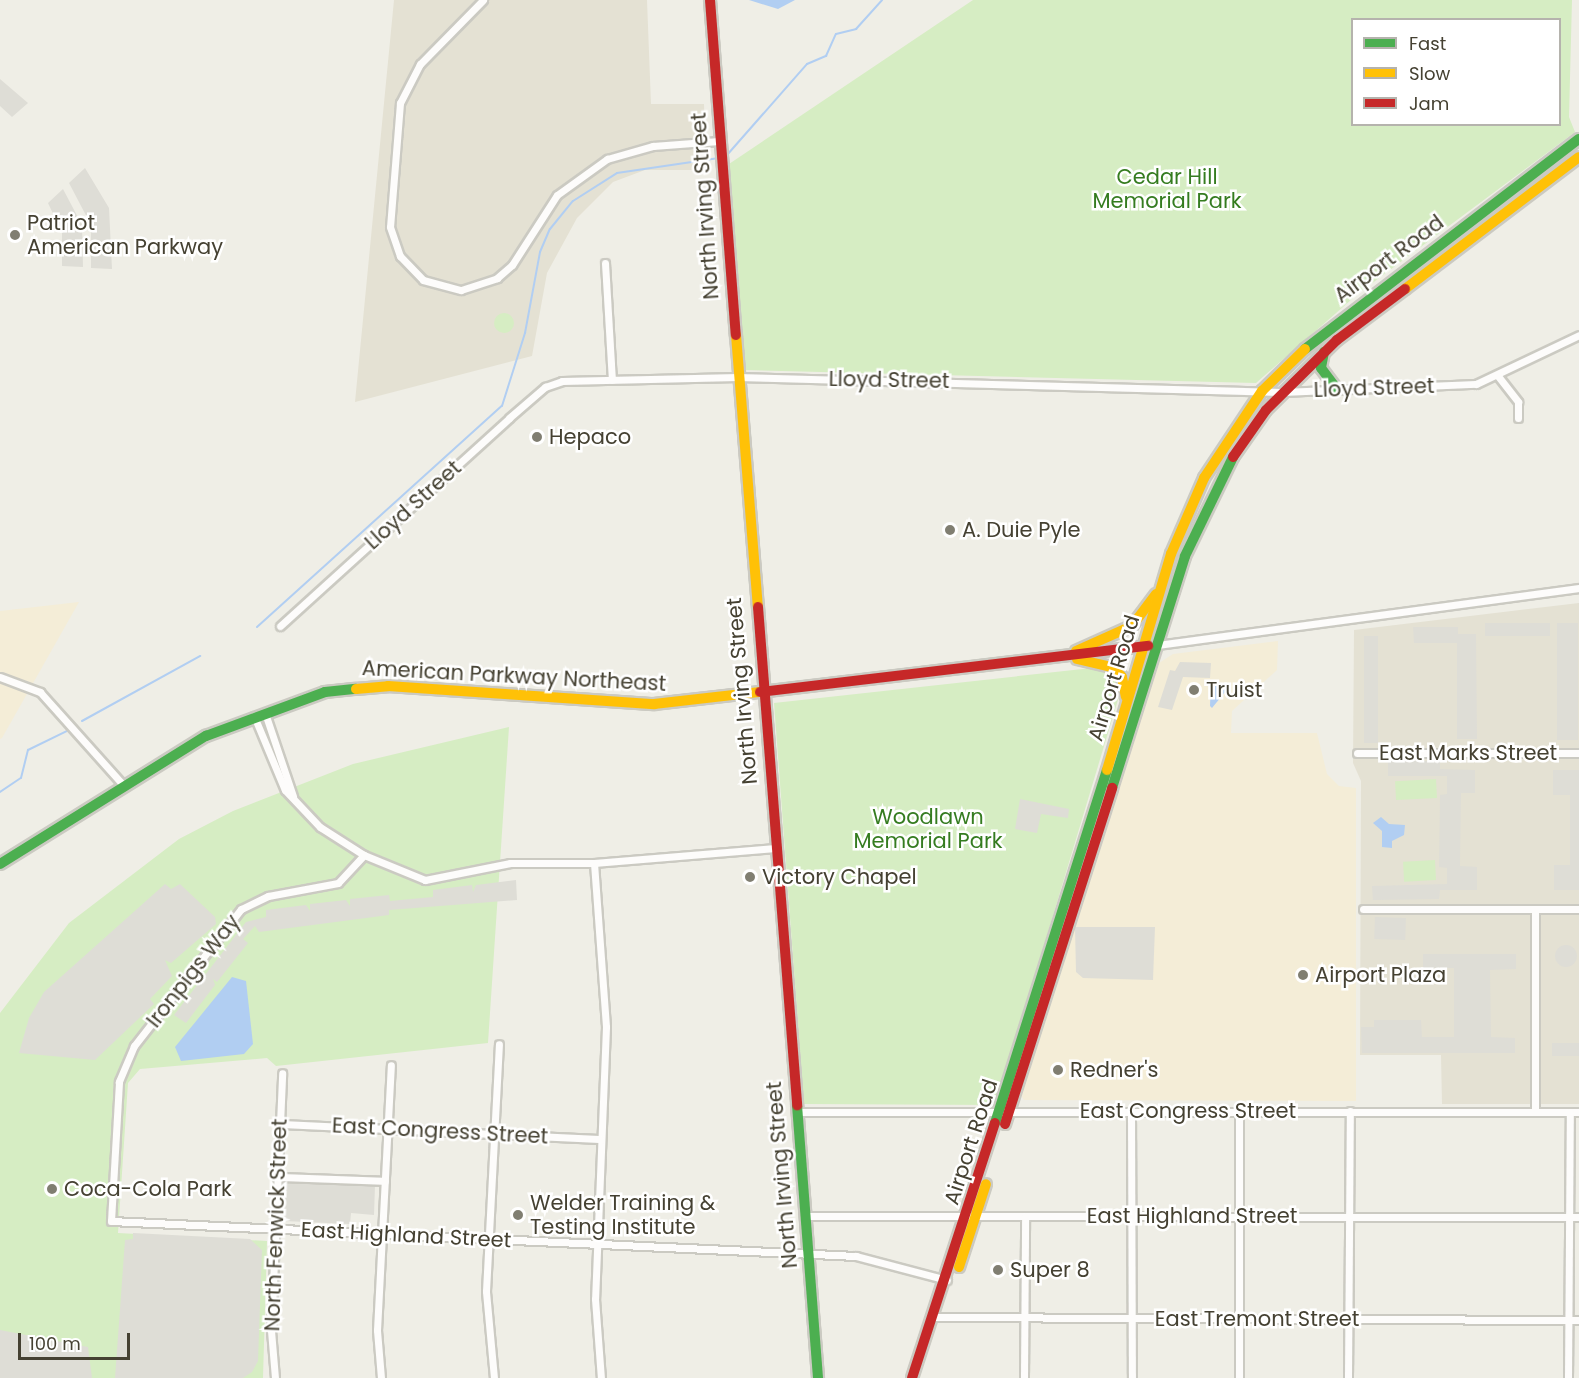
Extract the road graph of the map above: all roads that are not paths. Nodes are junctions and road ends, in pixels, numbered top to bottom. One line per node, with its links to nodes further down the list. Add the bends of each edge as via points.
1 (483, 0): 4 (street, via 420,64 400,103 390,227 400,256 423,280 461,290 497,278 512,264 556,195 607,159 653,146)
2 (710, 0): 4 (main road, North Irving Street)
3 (1579, 139): 13 (main road, Airport Road, via 1354,309)
4 (719, 141): 10 (main road, North Irving Street)
5 (1579, 157): 8 (main road, Airport Road)
6 (605, 263): 11 (street)
7 (1579, 335): 9 (street, Lloyd Street)
8 (1324, 352): 12 (main road, via 1321,368); 14 (main road, Airport Road)
9 (1498, 376): 12 (street, Lloyd Street, via 1476,384); 15 (street, via 1518,402)
10 (738, 378): 11 (street, Lloyd Street); 13 (street, Lloyd Street); 23 (main road, North Irving Street)
11 (612, 381): 18 (street, Lloyd Street, via 562,381 545,387)
12 (1337, 389): 14 (street, Lloyd Street)
13 (1262, 391): 14 (street, Lloyd Street); 16 (main road, Airport Road, via 1204,478)
14 (1282, 392): 19 (main road, Airport Road, via 1247,435 1208,502)
15 (1518, 418)
16 (1161, 587): 20 (main road, Airport Road); 21 (main road, via 1132,626)
17 (1579, 588): 19 (street)
18 (280, 626)
19 (1157, 645): 20 (main road, American Parkway Northeast); 43 (main road, Airport Road)
20 (1144, 647): 21 (main road, American Parkway Northeast); 24 (main road, Airport Road)
21 (1062, 657): 23 (main road, American Parkway Northeast); 24 (main road, via 1113,667 1122,677)
22 (0, 677): 28 (street, via 40,692)
23 (761, 692): 25 (main road, American Parkway Northeast, via 676,703 629,704 388,686 325,692); 30 (main road, North Irving Street)
24 (1126, 703): 43 (main road, Airport Road)
25 (259, 712): 28 (main road, American Parkway Northeast); 29 (street); 29 (street, via 285,790)
26 (1357, 753): 27 (street, East Marks Street)
27 (1579, 753)
28 (124, 786): 33 (main road, American Parkway Northeast)
29 (293, 796): 31 (street, via 320,827)
30 (775, 849): 32 (street); 42 (main road, North Irving Street)
31 (364, 855): 32 (street, via 425,880 510,863); 62 (street, Ironpigs Way, via 338,883 268,896 241,909 134,1046 119,1082)
32 (594, 863): 51 (street, via 606,1027)
33 (0, 864)
34 (1363, 909): 35 (street)
35 (1535, 909): 36 (street); 45 (street)
36 (1579, 909)
37 (499, 1044): 50 (street)
38 (391, 1065): 49 (street)
39 (282, 1073): 48 (street, North Fenwick Street)
40 (1239, 1111): 41 (street, East Congress Street); 44 (street, East Congress Street); 58 (street)
41 (1350, 1111): 45 (street, East Congress Street); 59 (street)
42 (797, 1112): 43 (street, East Congress Street); 54 (main road, North Irving Street)
43 (1005, 1112): 44 (street, East Congress Street); 55 (main road, Airport Road)
44 (1131, 1112): 57 (street)
45 (1535, 1112): 46 (street, East Congress Street)
46 (1570, 1112): 47 (street, East Congress Street); 60 (street)
47 (1579, 1112)
48 (280, 1124): 49 (street, East Congress Street); 52 (street, North Fenwick Street)
49 (388, 1129): 50 (street, East Congress Street); 53 (street)
50 (494, 1133): 51 (street, East Congress Street); 65 (street)
51 (601, 1139): 66 (street)
52 (278, 1177): 53 (street); 63 (street, North Fenwick Street)
53 (385, 1181): 64 (street)
54 (805, 1216): 55 (street, East Highland Street); 67 (main road, North Irving Street)
55 (972, 1216): 56 (street, East Highland Street); 68 (main road, Airport Road); 69 (main road, Airport Road)
56 (1025, 1216): 57 (street, East Highland Street); 70 (street)
57 (1132, 1216): 58 (street, East Highland Street); 71 (street)
58 (1239, 1216): 59 (street, East Highland Street); 73 (street)
59 (1347, 1216): 60 (street, East Highland Street); 72 (street)
60 (1570, 1217): 61 (street, East Highland Street); 74 (street)
61 (1579, 1217)
62 (111, 1221): 63 (street, East Highland Street)
63 (275, 1229): 64 (street, East Highland Street); 76 (street, North Fenwick Street)
64 (382, 1234): 65 (street, East Highland Street); 77 (street)
65 (489, 1239): 66 (street, East Highland Street); 78 (street, via 486,1290)
66 (597, 1244): 67 (street, East Highland Street); 79 (street)
67 (808, 1255): 68 (street, East Highland Street, via 875,1259); 80 (main road, North Irving Street)
68 (947, 1280): 69 (main road, Airport Road)
69 (938, 1317): 70 (street, East Tremont Street); 81 (main road, Airport Road); 82 (main road, Airport Road)
70 (1025, 1319): 71 (street, East Tremont Street); 83 (street)
71 (1132, 1319): 73 (street, East Tremont Street); 84 (street)
72 (1347, 1319): 73 (street, East Tremont Street); 74 (street, East Tremont Street); 86 (street)
73 (1239, 1320): 85 (street)
74 (1569, 1320): 75 (street, East Tremont Street); 87 (street)
75 (1579, 1320)
76 (275, 1378)
77 (381, 1378)
78 (494, 1378)
79 (601, 1378)
80 (818, 1378)
81 (912, 1378)
82 (920, 1378)
83 (1024, 1378)
84 (1132, 1378)
85 (1239, 1378)
86 (1348, 1378)
87 (1568, 1378)

